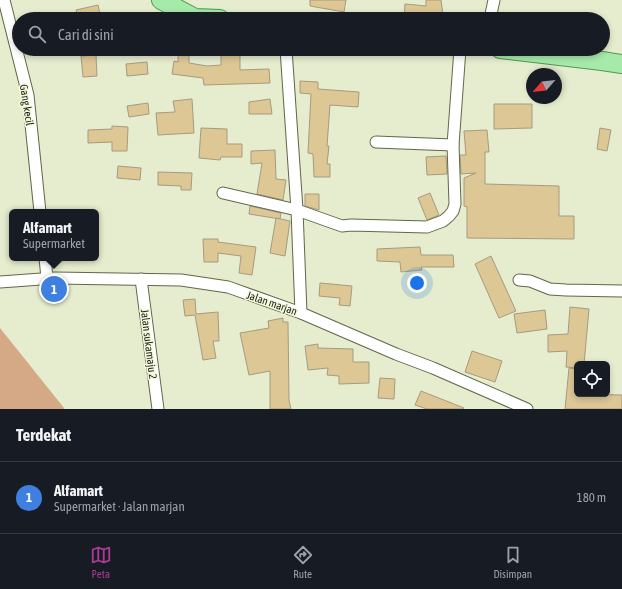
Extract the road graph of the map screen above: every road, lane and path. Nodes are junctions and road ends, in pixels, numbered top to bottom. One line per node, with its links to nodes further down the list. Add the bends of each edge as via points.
1 (4, 0): 6 (street, Gang kecil)
2 (161, 0): 4 (main road)
3 (494, 0): 5 (street)
4 (184, 12)
5 (491, 12)
6 (12, 32)
7 (18, 56): 15 (street, Gang kecil, via 28,95)
8 (286, 56): 16 (street)
9 (459, 56): 13 (street)
10 (560, 56): 11 (main road)
11 (622, 64)
12 (376, 142): 13 (street)
13 (453, 145): 16 (street, via 455,204 449,216 436,225 342,226)
14 (223, 193): 16 (street)
15 (40, 209)
16 (297, 210): 23 (street)
17 (45, 261): 18 (street)
18 (47, 278): 19 (street, Jalan marjan); 21 (street, Jalan marjan)
19 (141, 279): 23 (street, Jalan marjan, via 181,280 228,287); 24 (street, Jalan sukamaju 2)
20 (519, 280): 22 (street, via 530,281 550,289)
21 (0, 282)
22 (622, 292)
23 (302, 313): 25 (street, Jalan marjan)
24 (158, 409)
25 (527, 409)

